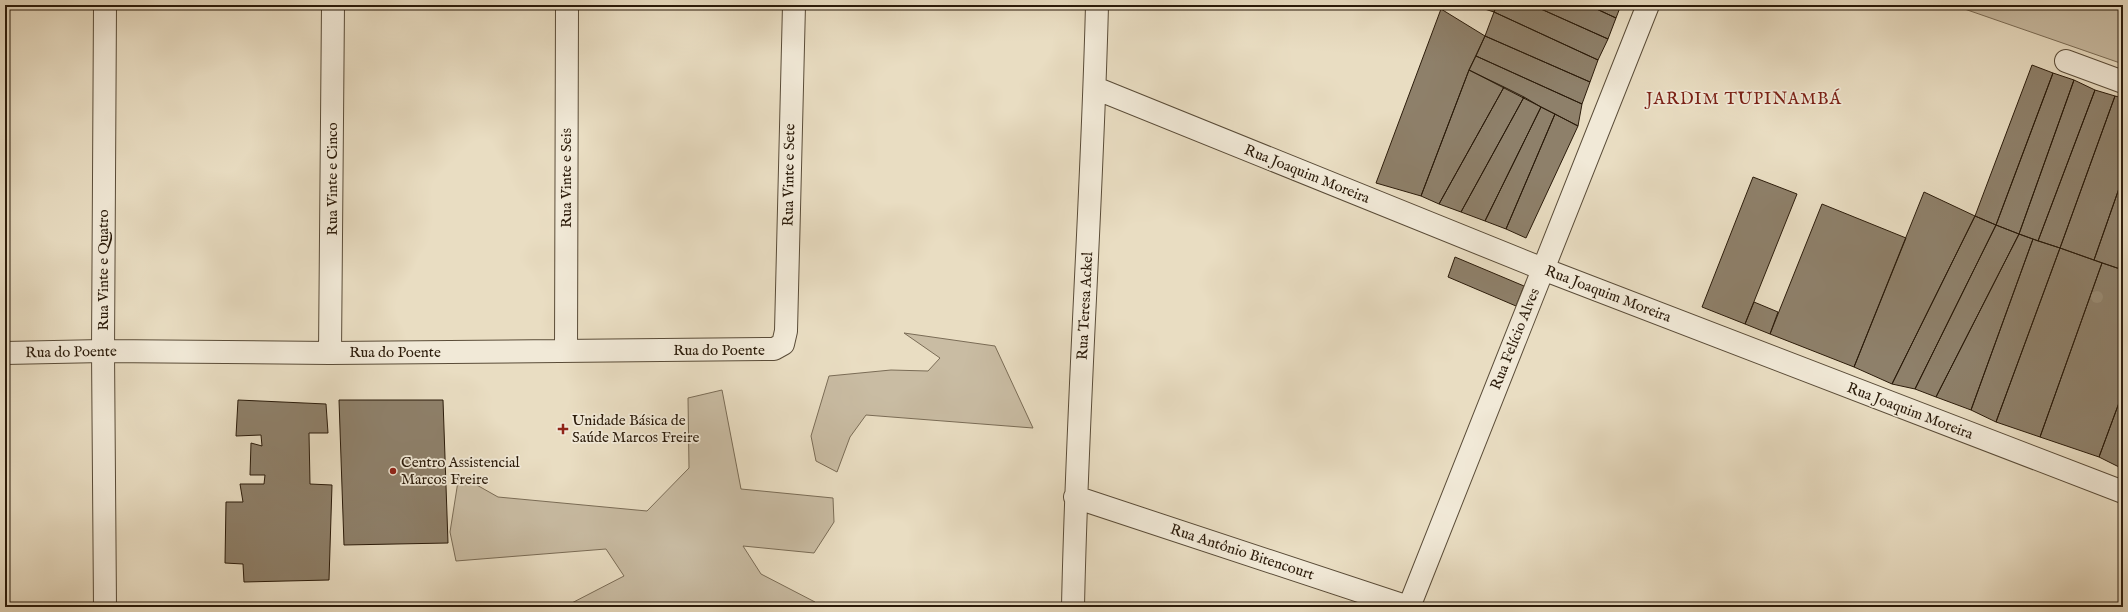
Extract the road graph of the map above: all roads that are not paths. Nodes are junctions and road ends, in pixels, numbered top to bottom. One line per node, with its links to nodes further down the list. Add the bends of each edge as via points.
1 (105, 5): 12 (street, Rua Vinte e Quatro)
2 (333, 5): 15 (street, Rua Vinte e Cinco)
3 (567, 5): 13 (street, Rua Vinte e Seis)
4 (794, 5): 11 (street, Rua Vinte e Sete, via 786,331)
5 (1097, 5): 9 (street, Rua Teresa Ackel)
6 (1648, 5): 10 (street, Rua Felício Alves)
7 (2066, 61): 8 (street)
8 (2123, 82)
9 (1095, 88): 10 (street, Rua Joaquim Moreira); 17 (street, Rua Teresa Ackel)
10 (1543, 269): 16 (street, Rua Joaquim Moreira); 20 (street, Rua Felício Alves)
11 (783, 344): 13 (street, Rua do Poente, via 774,349)
12 (102, 351): 14 (street, Rua do Poente); 15 (street, Rua do Poente); 18 (street, Rua Vinte e Quatro)
13 (566, 351): 15 (street, Rua do Poente)
14 (5, 353)
15 (330, 353)
16 (2123, 492)
17 (1075, 496): 19 (street, Rua Teresa Ackel); 20 (street, Rua Antônio Bitencourt)
18 (105, 607)
19 (1073, 607)
20 (1408, 607)

